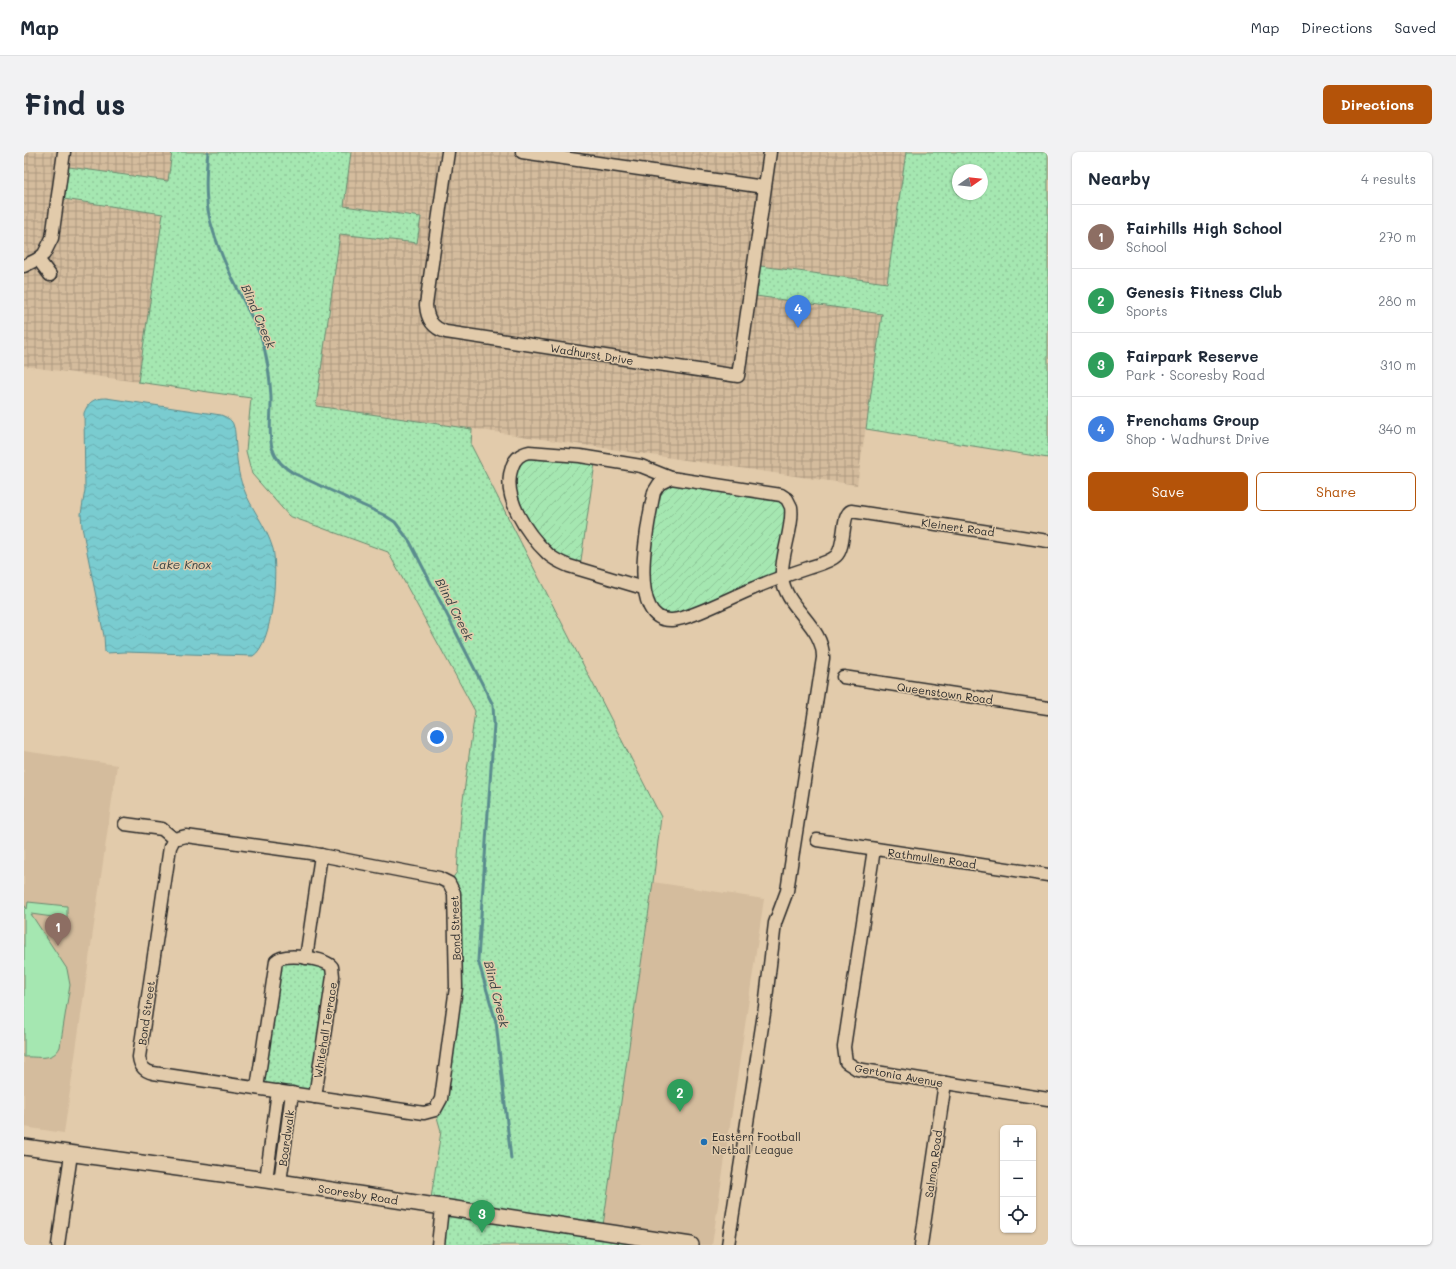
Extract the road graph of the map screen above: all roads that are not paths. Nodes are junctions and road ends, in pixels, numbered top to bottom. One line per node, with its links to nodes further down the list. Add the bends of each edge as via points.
1 (64, 152): 6 (street, via 52,238 44,254)
2 (448, 152): 5 (street, Wadhurst Drive, via 426,305 428,318 436,328 446,332 738,376)
3 (522, 152): 5 (street)
4 (770, 152): 5 (street, Wadhurst Drive)
5 (764, 187)
6 (38, 259): 7 (street); 8 (street)
7 (24, 266)
8 (50, 275)
9 (671, 478): 11 (street, via 785,497 790,502 791,510); 12 (street, via 659,484 654,492 644,560); 12 (street, via 641,466 535,452 519,456 511,468 510,485 516,508 532,536 549,555 569,566)
10 (1048, 540): 11 (street, Kleinert Road, via 850,512 847,514 841,548 834,558)
11 (782, 577): 12 (street, via 672,620 655,614 648,603); 35 (street, via 788,593 819,638 823,658 787,891 776,923 766,1006)
12 (644, 588)
13 (843, 677): 14 (street, Queenstown Road)
14 (1048, 708)
15 (125, 824): 16 (street, via 162,830)
16 (174, 839): 19 (street, Bond Street, via 186,836); 23 (street, Bond Street, via 170,847 140,1061 145,1071 150,1073)
17 (817, 840): 18 (street, Rathmullen Road)
18 (874, 849): 20 (street, Rathmullen Road); 22 (street, Gertonia Avenue, via 844,1047 846,1062 857,1069)
19 (321, 855): 21 (street); 26 (street, Bond Street, via 439,878 449,883 454,893 456,987 441,1099 435,1110 424,1113)
20 (1048, 875)
21 (306, 958): 23 (street, Whitehall Terrace, via 282,957 275,965); 26 (street, Whitehall Terrace, via 328,963 333,973)
22 (945, 1083): 27 (street, Gertonia Avenue); 36 (street, Salmon Road)
23 (257, 1088): 24 (street, Bond Street)
24 (278, 1091): 25 (street, Bond Street); 30 (street, Boardwalk)
25 (292, 1093): 26 (street, Bond Street); 30 (street, Boardwalk)
26 (315, 1097)
27 (1048, 1099)
28 (24, 1147): 29 (main road, Scoresby Road)
29 (71, 1154): 30 (main road, Scoresby Road); 32 (street)
30 (273, 1181): 31 (main road, Scoresby Road)
31 (442, 1208): 33 (street); 34 (main road, Scoresby Road)
32 (58, 1245)
33 (438, 1245)
34 (691, 1245)
35 (728, 1245)
36 (921, 1245)

